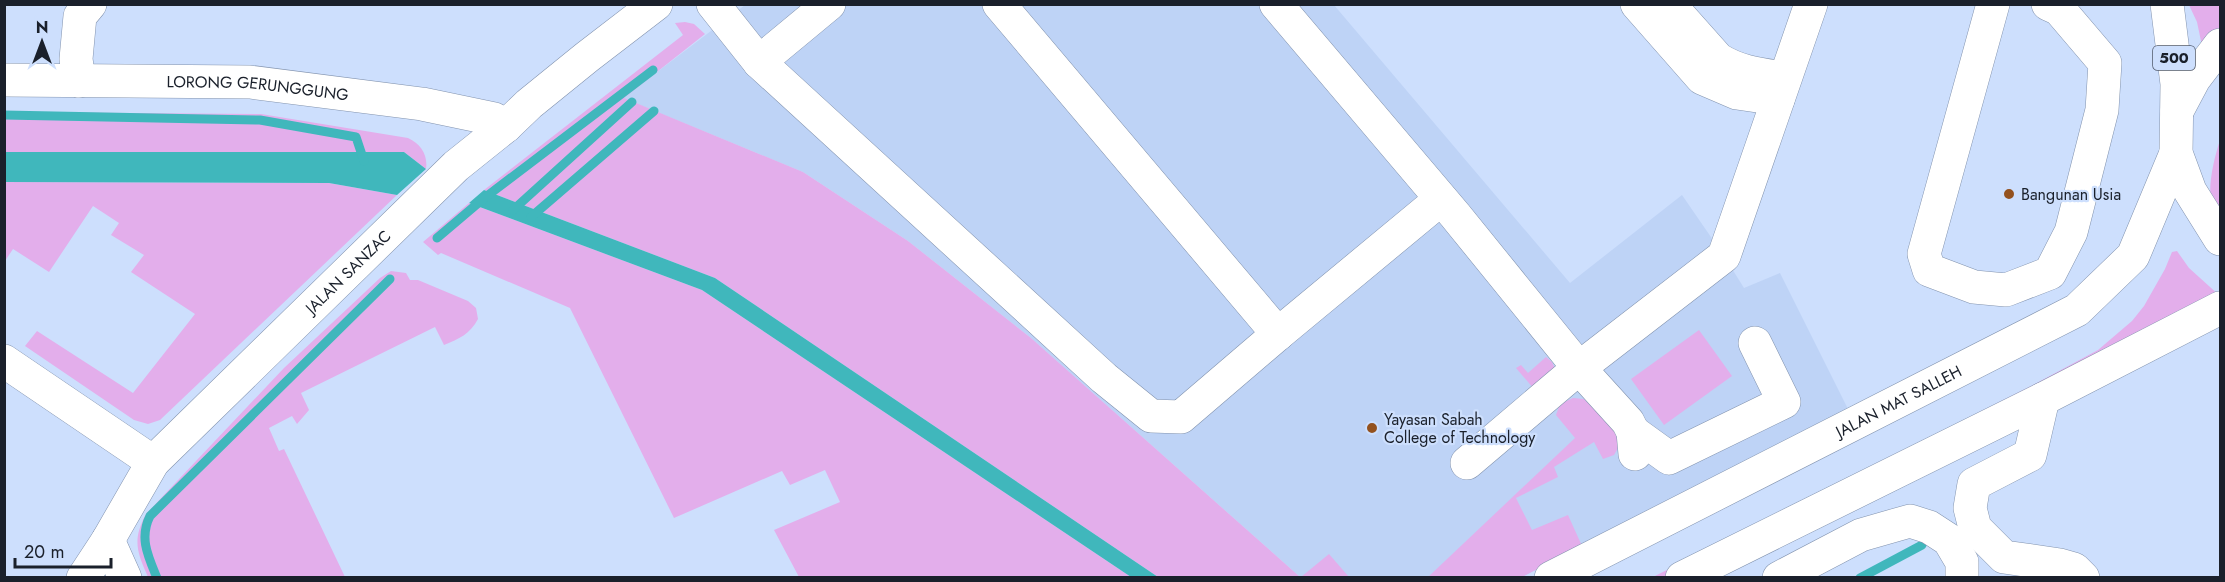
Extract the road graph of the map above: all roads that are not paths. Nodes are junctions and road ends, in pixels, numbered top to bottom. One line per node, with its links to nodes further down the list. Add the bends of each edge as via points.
1 (90, 4): 16 (street, via 80,16 76,59)
2 (656, 4): 19 (street, JALAN SANZAC)
3 (713, 4): 14 (street)
4 (829, 4): 14 (street)
5 (999, 4): 24 (street)
6 (1276, 4): 21 (street)
7 (1637, 4): 17 (street, via 1702,78 1737,93)
8 (1669, 4): 17 (street, via 1718,59)
9 (1811, 4): 17 (street)
10 (1993, 4): 11 (street, via 1924,254 1929,270 1974,287 2006,290 2050,273 2071,232 2102,110 2105,63 2059,9)
11 (2048, 4)
12 (2167, 4): 18 (street, 500)
13 (2220, 45): 18 (street, 500, via 2194,79)
14 (759, 62): 24 (street, via 1104,378 1151,416 1181,417)
15 (4, 80): 16 (street, LORONG GERUNGGUNG)
16 (79, 81): 19 (street, LORONG GERUNGGUNG, via 250,82 422,104 494,118)
17 (1782, 89): 27 (street, via 1724,256)
18 (2177, 113): 20 (street, 500)
19 (506, 126): 29 (street, JALAN SANZAC, via 456,166)
20 (2176, 153): 22 (street, 500, via 2190,191); 35 (street, JALAN MAT SALLEH, via 2133,256 2077,310)
21 (1441, 199): 24 (street); 27 (street)
22 (2220, 239)
23 (2218, 310): 28 (street)
24 (1278, 334)
25 (1755, 343): 27 (street, via 1784,402 1669,458 1634,443 1617,409)
26 (4, 361): 29 (street)
27 (1579, 368): 30 (street)
28 (2043, 399): 32 (street, via 2030,455 1974,484 1970,508 1975,528 2004,557); 36 (street)
29 (153, 462): 31 (street, JALAN SANZAC)
30 (1467, 463)
31 (108, 540): 33 (street, JALAN SANZAC); 34 (street)
32 (2046, 563): 39 (street); 40 (street, via 2074,569)
33 (83, 578)
34 (125, 578)
35 (1551, 578)
36 (1682, 578)
37 (1779, 578): 38 (street, via 1861,535 1910,521 1949,540 1962,562)
38 (1962, 578)
39 (2016, 578)
40 (2083, 578)

